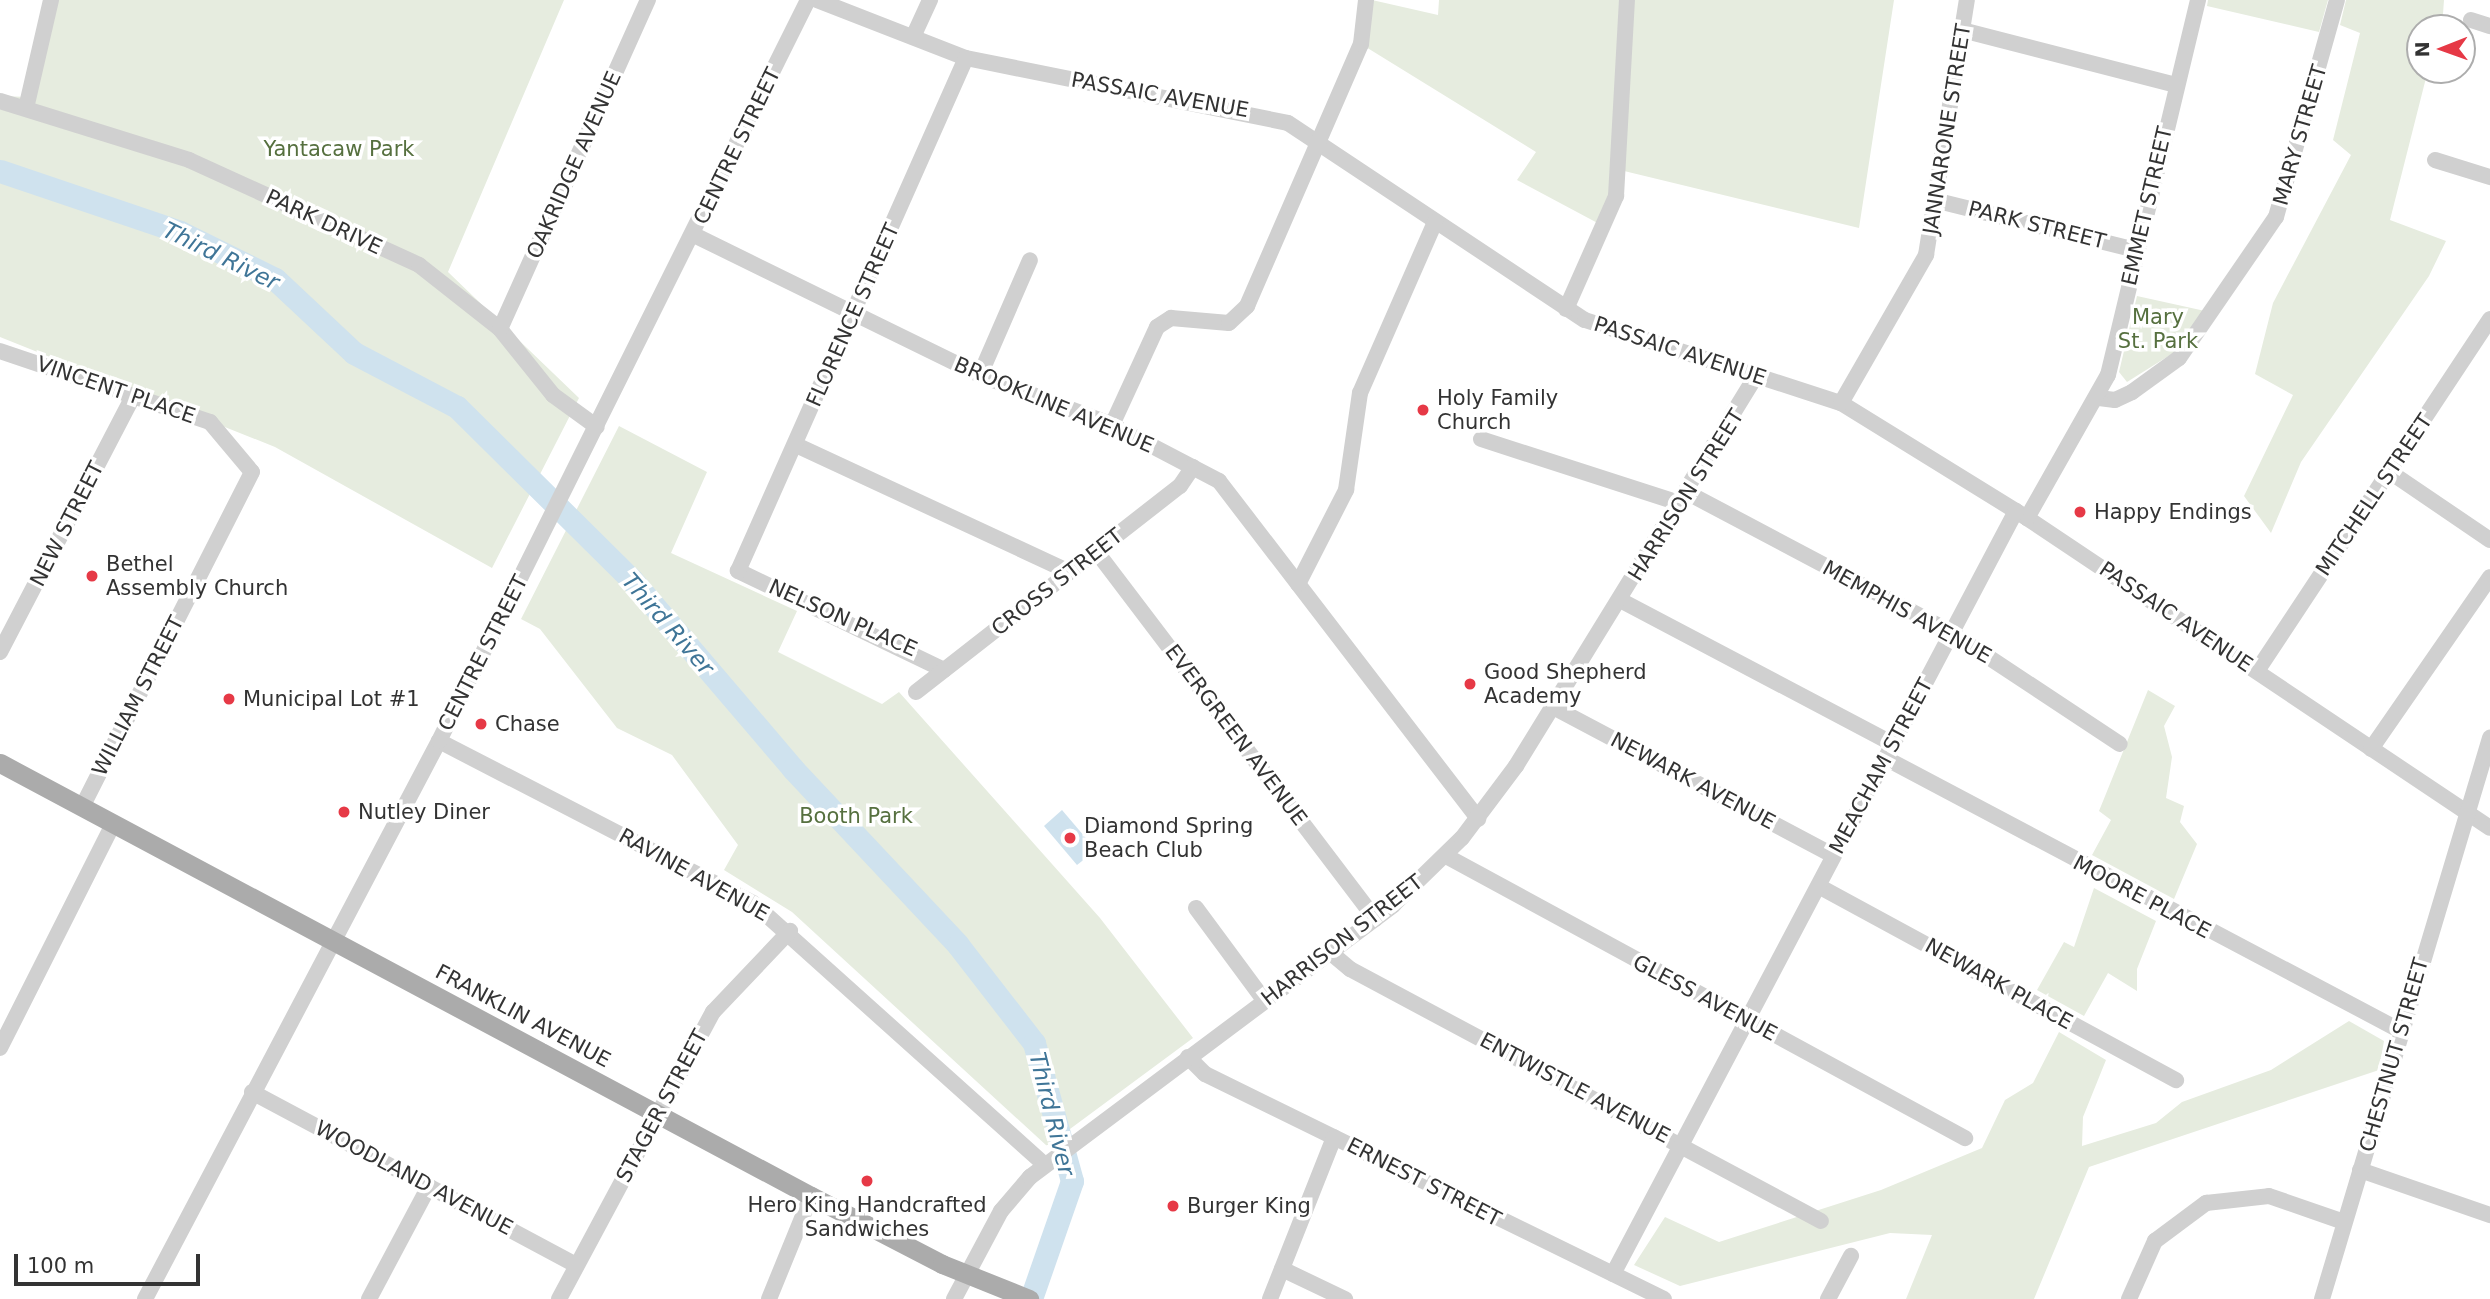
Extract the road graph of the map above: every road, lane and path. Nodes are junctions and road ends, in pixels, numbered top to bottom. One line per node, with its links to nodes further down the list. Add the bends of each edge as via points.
1 (51, 0): 16 (street)
2 (648, 0): 28 (street, OAKRIDGE AVENUE)
3 (808, 0): 22 (street, CENTRE STREET)
4 (817, 0): 12 (street, PASSAIC AVENUE)
5 (930, 0): 12 (street)
6 (1366, 0): 17 (street, via 1361,44)
7 (1627, 0): 25 (street, via 1616,196)
8 (1967, 0): 11 (street, JANNARONE STREET)
9 (2198, 0): 14 (street, EMMET STREET)
10 (2337, 0): 33 (street, MARY STREET, via 2276,218 2179,358 2132,392 2115,400)
11 (1962, 30): 14 (street); 20 (street, JANNARONE STREET)
12 (913, 37): 13 (street, PASSAIC AVENUE)
13 (966, 58): 17 (street, PASSAIC AVENUE, via 1261,114); 26 (street, FLORENCE STREET)
14 (2176, 85): 23 (street, EMMET STREET)
15 (0, 101): 16 (street, PARK DRIVE)
16 (27, 104): 28 (street, PARK DRIVE, via 190,160 419,265)
17 (1317, 141): 21 (street, PASSAIC AVENUE); 35 (street, via 1240,319 1171,318 1157,327)
18 (2435, 160): 19 (street)
19 (2490, 177)
20 (1938, 201): 23 (street, PARK STREET); 34 (street, JANNARONE STREET, via 1926,256)
21 (1435, 222): 25 (street, PASSAIC AVENUE); 49 (street, via 1360,393 1346,490)
22 (694, 235): 26 (street, BROOKLINE AVENUE); 36 (street, CENTRE STREET)
23 (2136, 250): 33 (street, EMMET STREET)
24 (1030, 260): 30 (street)
25 (1566, 309): 31 (street, PASSAIC AVENUE, via 1618,334)
26 (854, 314): 30 (street, BROOKLINE AVENUE); 38 (street, FLORENCE STREET)
27 (2490, 319): 41 (street, MITCHELL STREET)
28 (500, 330): 36 (street, PARK DRIVE, via 553,395)
29 (0, 351): 32 (street, VINCENT PLACE)
30 (980, 375): 35 (street, BROOKLINE AVENUE)
31 (1755, 377): 34 (street, PASSAIC AVENUE); 42 (street, HARRISON STREET)
32 (133, 396): 40 (street, VINCENT PLACE, via 210,422); 52 (street, NEW STREET)
33 (2099, 398): 43 (street, EMMET STREET)
34 (1841, 403): 43 (street, PASSAIC AVENUE)
35 (1112, 425): 39 (street, BROOKLINE AVENUE)
36 (597, 427): 58 (street, CENTRE STREET)
37 (1481, 439): 42 (street, MEMPHIS AVENUE)
38 (796, 445): 46 (street, FLORENCE STREET); 47 (street)
39 (1193, 467): 45 (street, CROSS STREET, via 1180,486); 49 (street, BROOKLINE AVENUE, via 1225,486)
40 (252, 472): 63 (street, WILLIAM STREET)
41 (2390, 472): 44 (street); 54 (street, MITCHELL STREET)
42 (1683, 498): 50 (street, HARRISON STREET); 51 (street, MEMPHIS AVENUE)
43 (2022, 515): 51 (street, MEACHAM STREET); 54 (street, PASSAIC AVENUE)
44 (2490, 540)
45 (1096, 551): 47 (street, CROSS STREET); 72 (street, EVERGREEN AVENUE)
46 (738, 571): 53 (street, NELSON PLACE)
47 (1069, 572): 53 (street, CROSS STREET)
48 (2490, 577): 60 (street)
49 (1298, 584): 65 (street, BROOKLINE AVENUE)
50 (1620, 600): 56 (street, HARRISON STREET); 61 (street, MOORE PLACE)
51 (1952, 633): 59 (street, MEMPHIS AVENUE); 61 (street, MEACHAM STREET)
52 (0, 652)
53 (944, 670): 55 (street, CROSS STREET)
54 (2257, 671): 60 (street, PASSAIC AVENUE)
55 (916, 692)
56 (1553, 707): 65 (street, HARRISON STREET); 68 (street, NEWARK AVENUE)
57 (2490, 738): 64 (street, CHESTNUT STREET)
58 (439, 741): 73 (street, RAVINE AVENUE, via 752,903); 74 (street, CENTRE STREET)
59 (2120, 744)
60 (2371, 749): 64 (street, PASSAIC AVENUE)
61 (1889, 751): 68 (street, MEACHAM STREET); 78 (street, MOORE PLACE)
62 (0, 763): 63 (main road, FRANKLIN AVENUE)
63 (82, 807): 66 (main road, FRANKLIN AVENUE)
64 (2465, 811): 67 (street, PASSAIC AVENUE); 78 (street, CHESTNUT STREET)
65 (1478, 819): 69 (street, HARRISON STREET)
66 (113, 824): 74 (main road, FRANKLIN AVENUE); 79 (street)
67 (2490, 828)
68 (1833, 855): 70 (street, MEACHAM STREET)
69 (1446, 856): 72 (street, HARRISON STREET); 77 (street, GLESS AVENUE)
70 (1822, 888): 77 (street, MEACHAM STREET); 81 (street, NEWARK PLACE)
71 (1196, 908): 76 (street)
72 (1375, 919): 75 (street, HARRISON STREET)
73 (790, 931): 83 (street, STAGER STREET, via 713,1012); 87 (street, RAVINE AVENUE)
74 (334, 940): 82 (street, CENTRE STREET); 83 (main road, FRANKLIN AVENUE)
75 (1331, 953): 76 (street, HARRISON STREET); 86 (street, ENTWISTLE AVENUE, via 1350,969)
76 (1264, 1000): 80 (street, HARRISON STREET)
77 (1750, 1022): 85 (street, GLESS AVENUE); 86 (street, MEACHAM STREET)
78 (2401, 1031): 88 (street, CHESTNUT STREET)
79 (0, 1048)
80 (1188, 1057): 84 (street, ERNEST STREET, via 1205,1074); 87 (street, HARRISON STREET)
81 (2176, 1080)
82 (252, 1092): 89 (street, WOODLAND AVENUE); 100 (street, CENTRE STREET)
83 (657, 1114): 90 (main road, FRANKLIN AVENUE); 95 (street, STAGER STREET)
84 (1334, 1137): 96 (street); 98 (street, ERNEST STREET)
85 (1965, 1138)
86 (1683, 1146): 92 (street, ENTWISTLE AVENUE); 98 (street, MEACHAM STREET)
87 (1047, 1162): 97 (street, HARRISON STREET, via 1001,1211)
88 (2360, 1170): 91 (street); 93 (street, CHESTNUT STREET)
89 (429, 1186): 95 (street, WOODLAND AVENUE); 101 (street)
90 (811, 1196): 97 (main road, FRANKLIN AVENUE); 103 (street)
91 (2490, 1215)
92 (1821, 1221)
93 (2344, 1222): 109 (street, via 2269,1196 2206,1203 2155,1241); 110 (street, CHESTNUT STREET)
94 (1851, 1256): 108 (street)
95 (576, 1265): 102 (street, STAGER STREET)
96 (1282, 1269): 105 (street); 106 (street)
97 (964, 1273): 99 (main road, FRANKLIN AVENUE); 104 (street, HARRISON STREET)
98 (1613, 1274): 107 (street, ERNEST STREET)
99 (1021, 1296)
100 (145, 1299)
101 (369, 1299)
102 (559, 1299)
103 (769, 1299)
104 (954, 1299)
105 (1270, 1299)
106 (1345, 1299)
107 (1664, 1299)
108 (1829, 1299)
109 (2129, 1299)
110 (2322, 1299)

